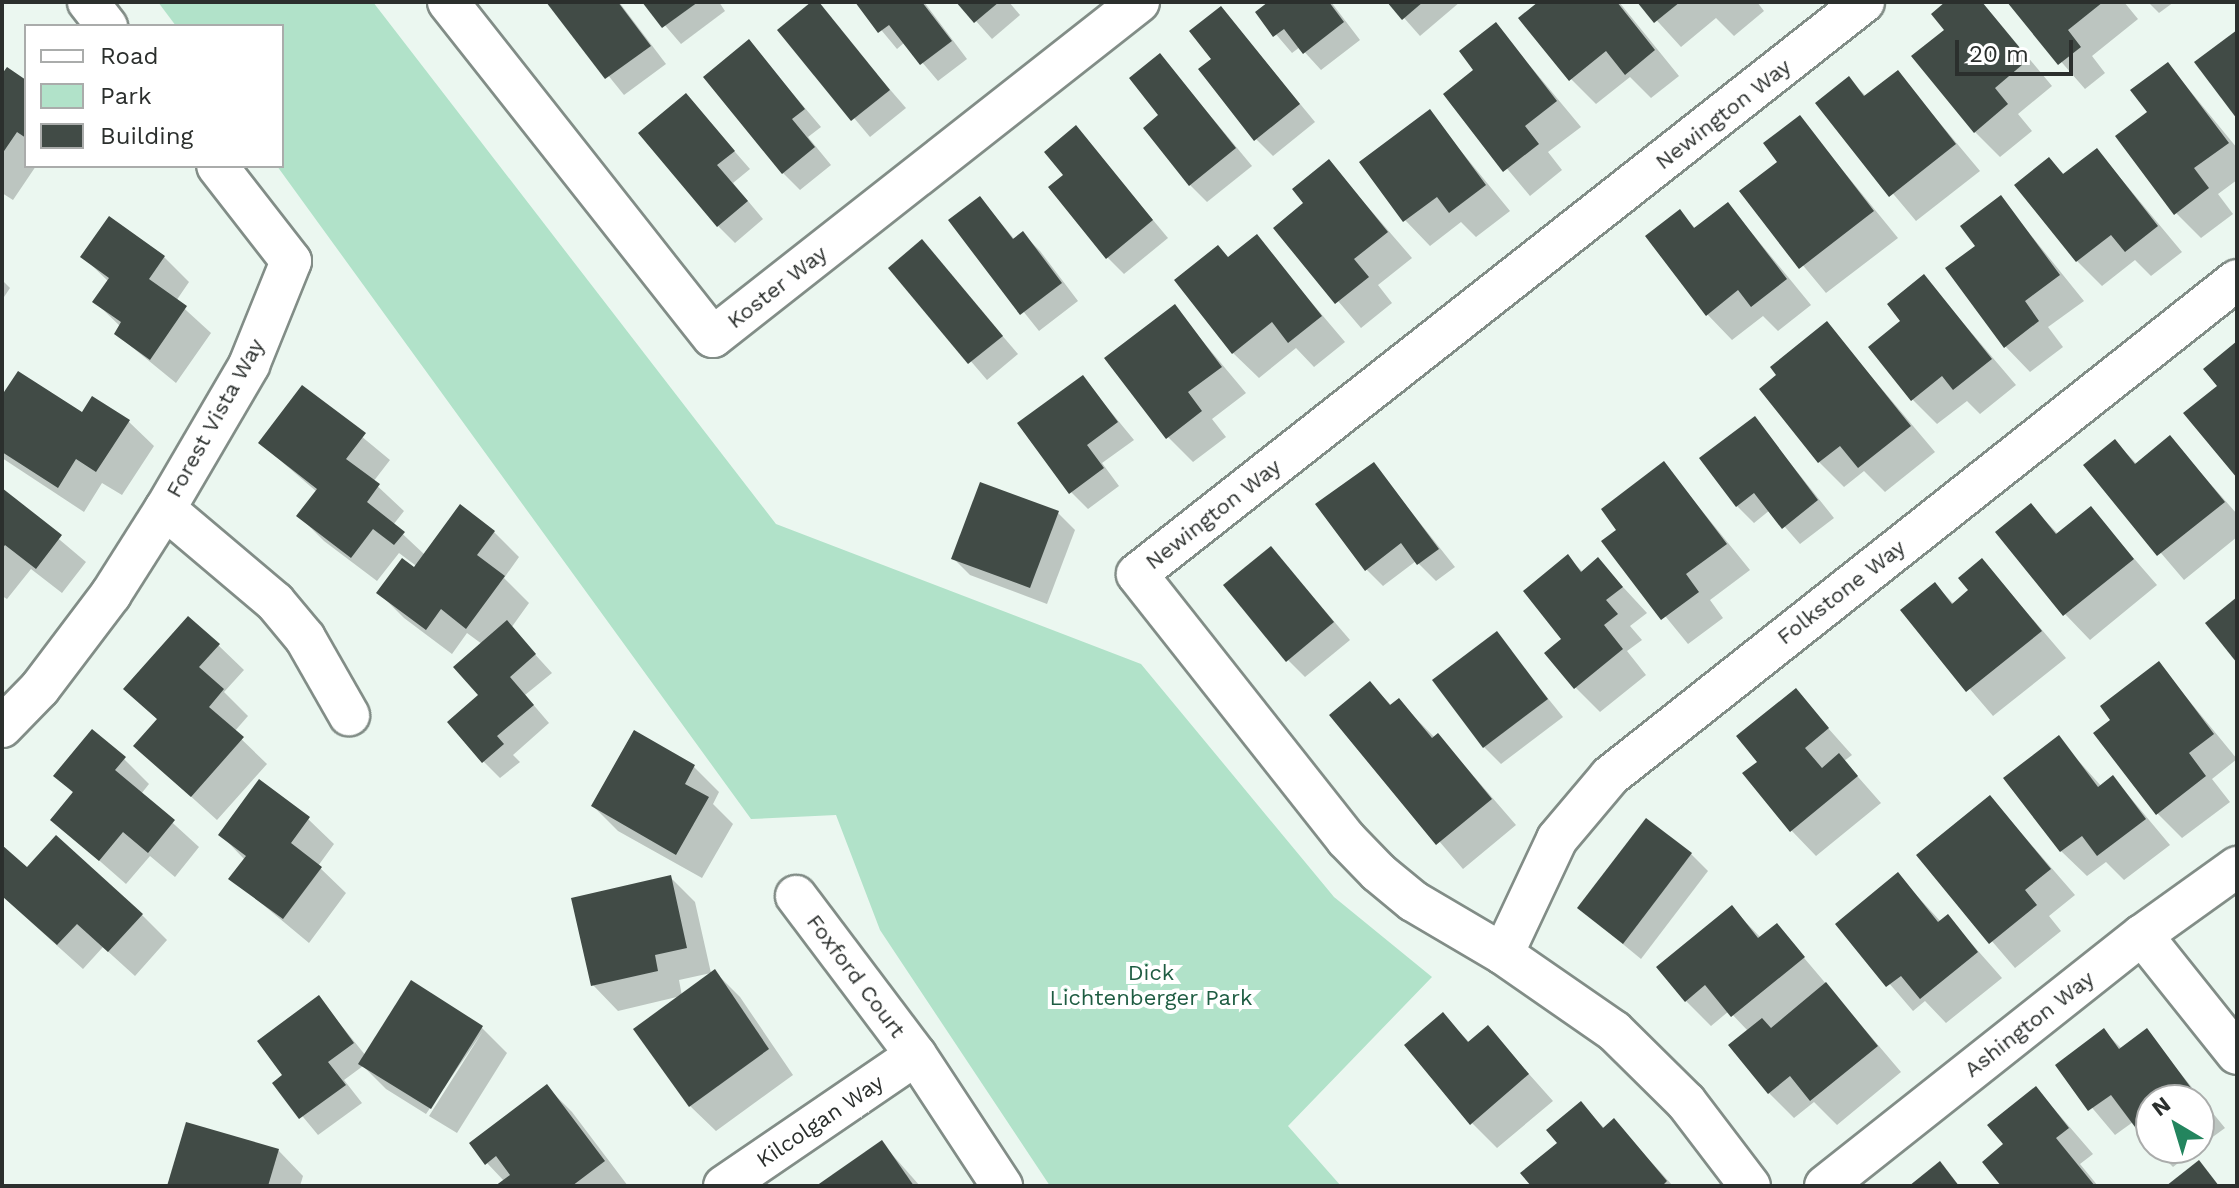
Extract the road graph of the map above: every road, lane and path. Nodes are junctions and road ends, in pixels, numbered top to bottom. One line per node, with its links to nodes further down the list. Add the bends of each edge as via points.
1 (88, 2): 5 (street)
2 (448, 2): 3 (street, Koster Way, via 713,337)
3 (1139, 2)
4 (1864, 2): 14 (street, Newington Way, via 1137,574 1357,850 1413,901)
5 (105, 24)
6 (219, 168): 8 (street, Forest Vista Way, via 291,261 249,365)
7 (2237, 280): 14 (street, Folkstone Way, via 1610,776 1557,839)
8 (165, 509): 9 (street, Forest Vista Way, via 275,602 313,650); 10 (street, Forest Vista Way, via 111,594 40,688)
9 (349, 715)
10 (2, 727)
11 (2237, 867): 13 (street, Ashington Way)
12 (796, 896): 16 (street, Foxford Court)
13 (2142, 935): 15 (street); 20 (street, Ashington Way)
14 (1503, 954): 19 (street, Newington Way, via 1614,1031 1686,1102)
15 (2237, 1054)
16 (916, 1055): 17 (street, Kilcolgan Way); 18 (street, Foxford Court)
17 (724, 1186)
18 (1002, 1186)
19 (1750, 1186)
20 (1825, 1186)

